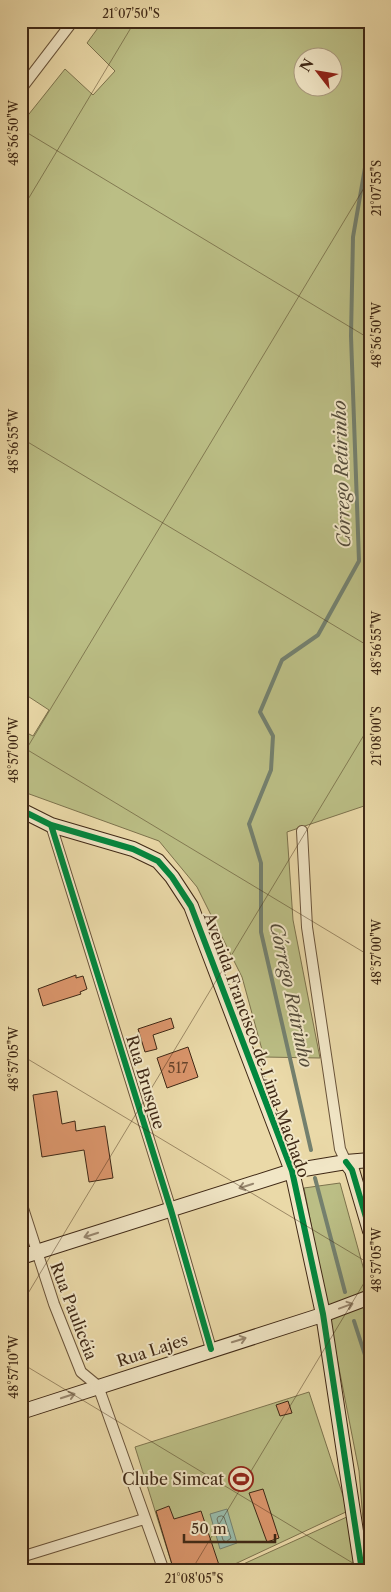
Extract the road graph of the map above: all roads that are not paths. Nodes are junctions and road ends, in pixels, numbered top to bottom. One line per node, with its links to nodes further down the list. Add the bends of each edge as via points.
1 (73, 21): 2 (street)
2 (21, 89)
3 (21, 810): 4 (street, Avenida Francisco de Lima Machado)
4 (52, 825): 8 (street, Avenida Francisco de Lima Machado, via 133,849 158,861 172,877 191,906); 10 (street, Rua Brusque)
5 (302, 831): 7 (street, via 308,927 340,1149)
6 (370, 1160): 7 (street)
7 (346, 1162): 8 (street); 11 (street, via 352,1170)
8 (292, 1171): 10 (street, one-way to 10); 15 (street, Avenida Francisco de Lima Machado)
9 (21, 1202): 12 (street, Rua Paulicéia)
10 (171, 1210): 12 (street, one-way to 12); 16 (street, Rua Brusque)
11 (370, 1231)
12 (37, 1252): 13 (street); 17 (street, Rua Paulicéia, via 81,1372)
13 (21, 1257)
14 (370, 1297): 15 (street, Rua Lajes, one-way to 14)
15 (323, 1314): 16 (street, Rua Lajes, one-way to 15); 22 (street, Avenida Francisco de Lima Machado)
16 (211, 1349): 17 (street, Rua Lajes)
17 (98, 1386): 18 (street, Rua Lajes, one-way to 17); 19 (street, Rua Paulicéia)
18 (21, 1412)
19 (144, 1518): 20 (street); 21 (street, Rua Paulicéia)
20 (21, 1557)
21 (164, 1571)
22 (362, 1571)

